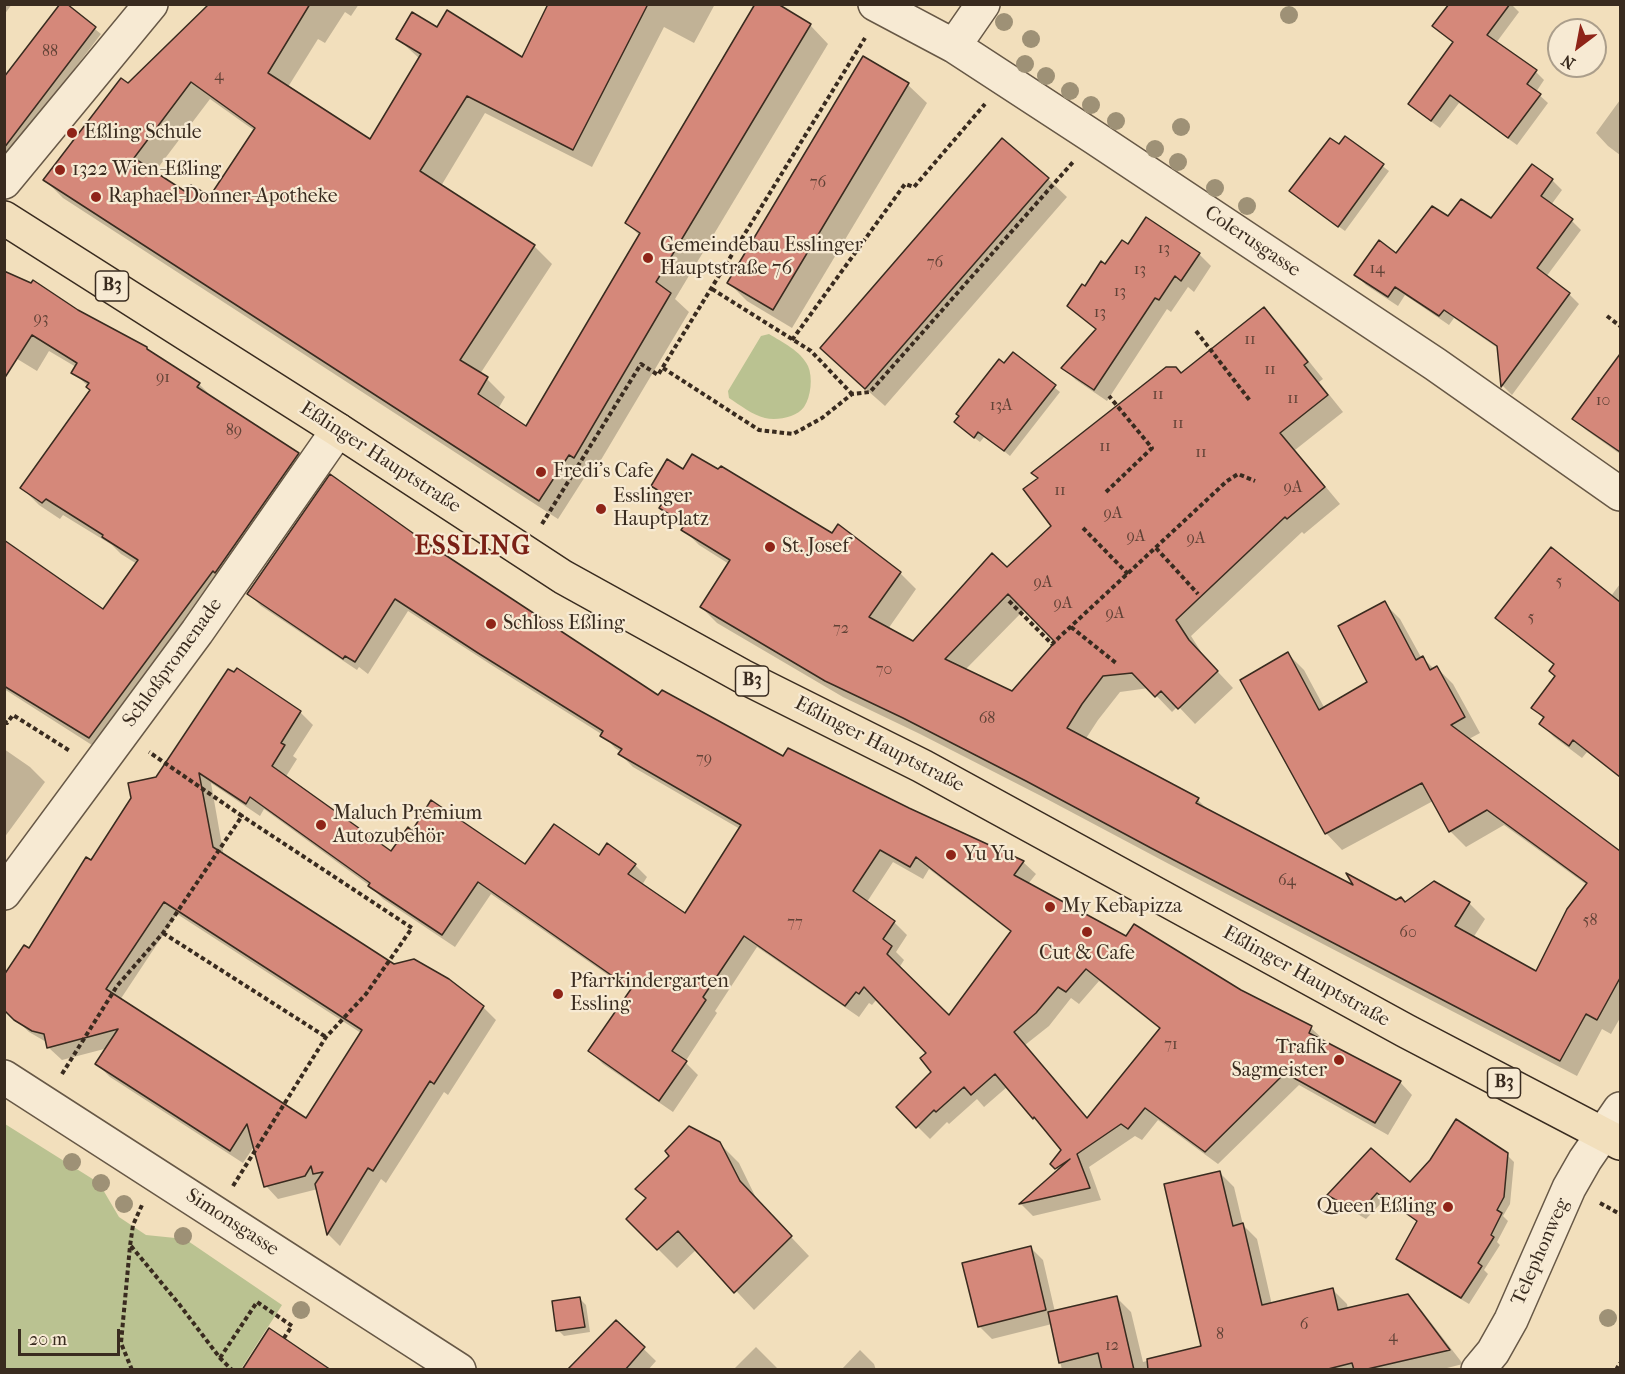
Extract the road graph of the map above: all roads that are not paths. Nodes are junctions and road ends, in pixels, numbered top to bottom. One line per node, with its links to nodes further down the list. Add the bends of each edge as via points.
1 (151, 4): 5 (street)
2 (875, 4): 4 (street, Colerusgasse)
3 (983, 4): 4 (street)
4 (954, 46): 8 (street, Colerusgasse, via 1408,346)
5 (4, 182)
6 (4, 218): 7 (main road, Eßlinger Hauptstraße / B3)
7 (338, 430): 9 (street, Schloßpromenade, via 197,633); 11 (main road, Eßlinger Hauptstraße / B3, via 563,577 742,676 922,766 1406,1031)
8 (1620, 494)
9 (4, 893)
10 (4, 1077): 12 (street, Simonsgasse)
11 (1615, 1128): 13 (street, Telephonweg, via 1585,1160 1565,1196 1511,1320)
12 (459, 1370)
13 (1478, 1370)

